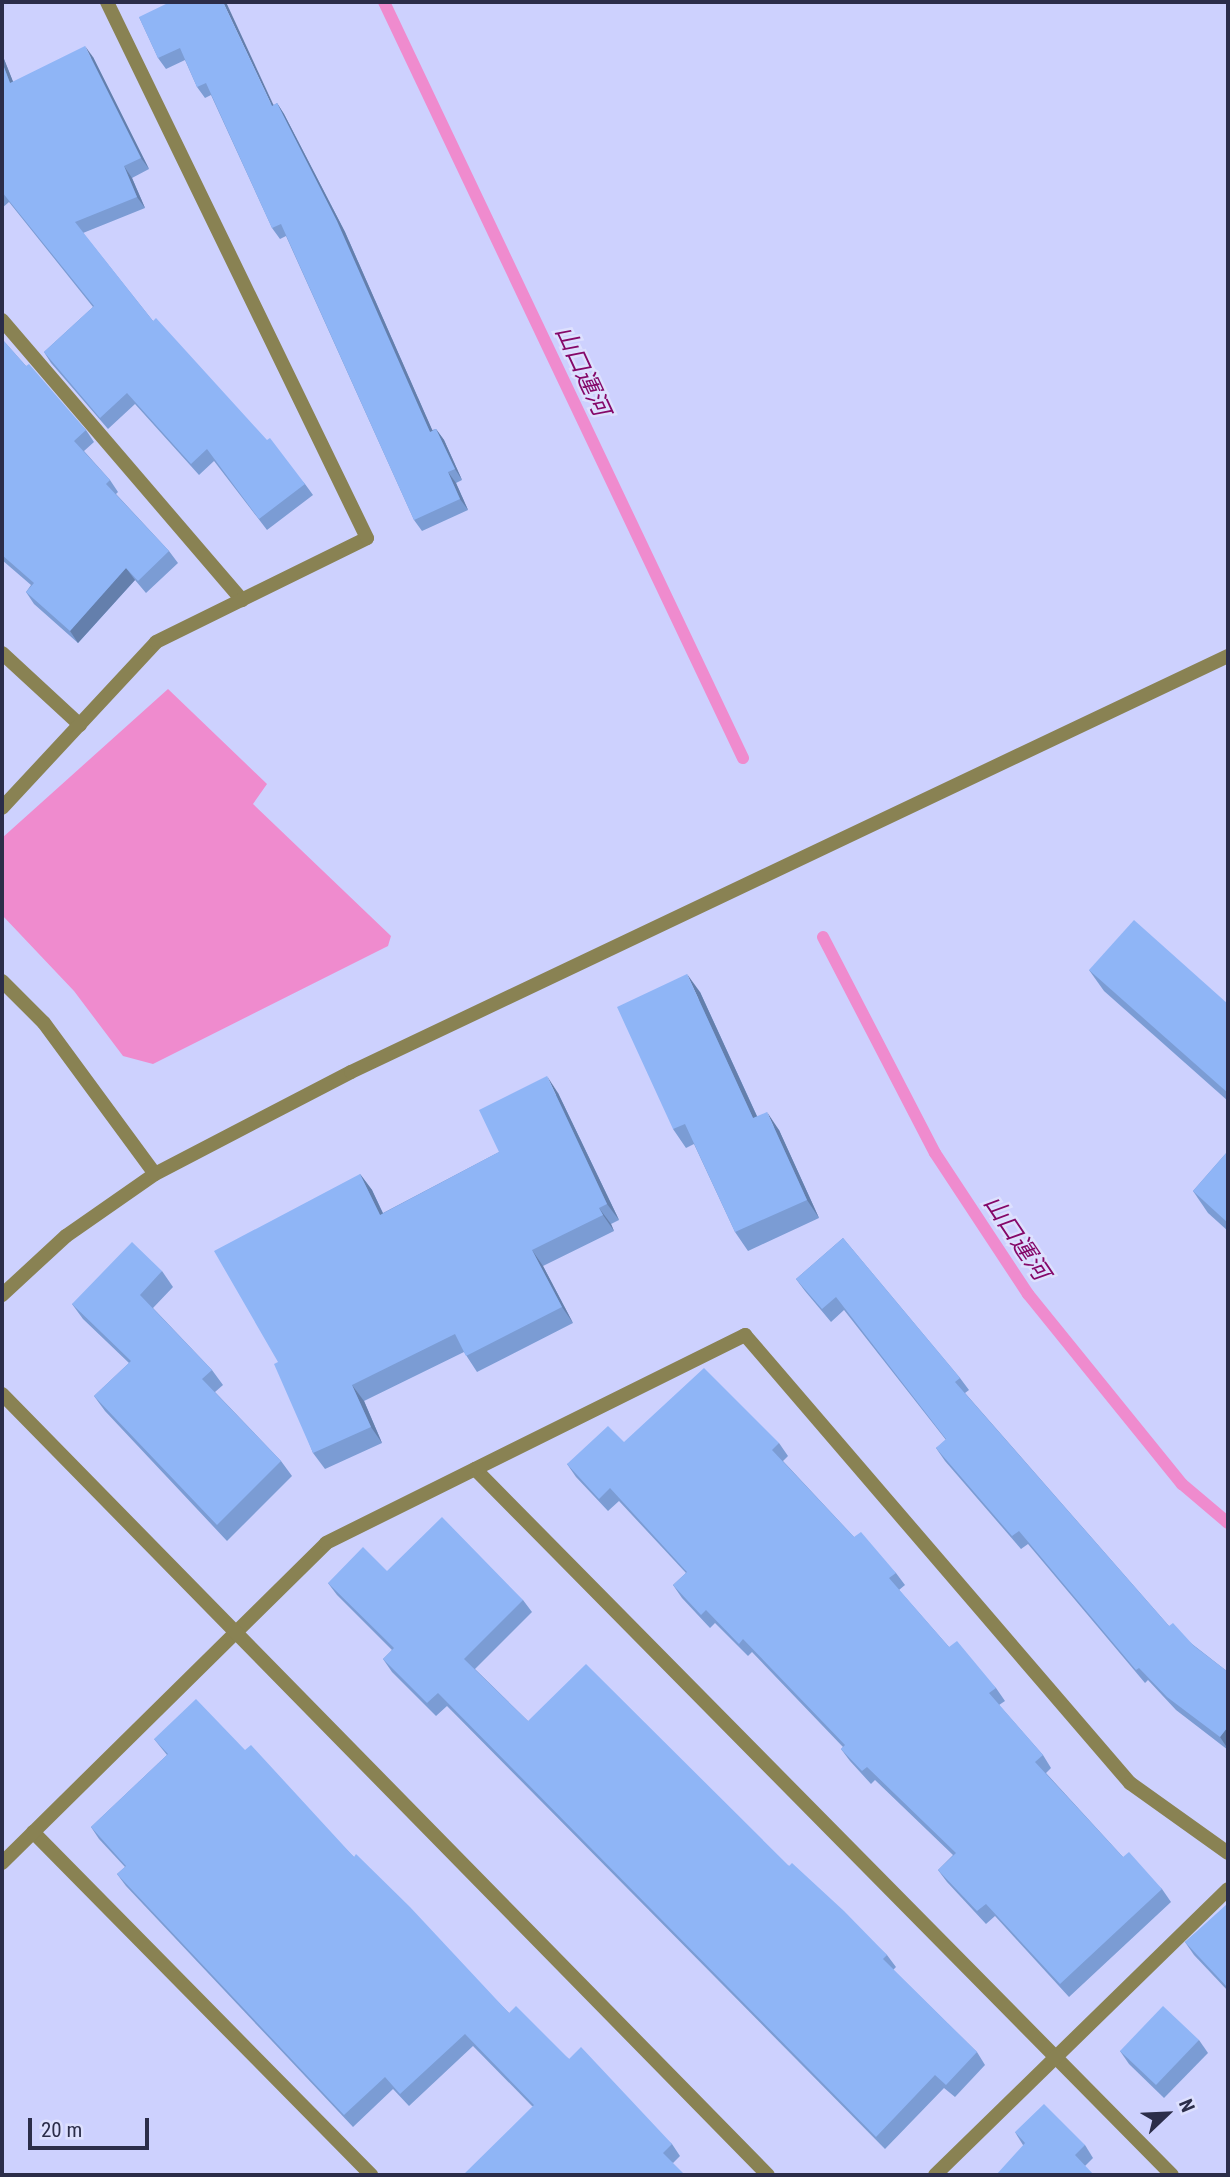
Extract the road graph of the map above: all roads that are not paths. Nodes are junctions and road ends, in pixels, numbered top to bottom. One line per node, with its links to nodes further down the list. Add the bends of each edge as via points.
1 (107, 2): 3 (street, via 367,538)
2 (2, 320): 3 (street)
3 (242, 600): 6 (street, via 156,642)
4 (2, 653): 6 (street)
5 (1228, 656): 9 (street, via 709,899 351,1072)
6 (80, 725): 7 (street)
7 (2, 808)
8 (2, 981): 9 (street, via 44,1023)
9 (155, 1174): 10 (street, via 66,1236)
10 (2, 1295)
11 (2, 1394): 13 (street)
12 (475, 1469): 13 (street, via 326,1543); 15 (street, via 746,1335 1130,1783); 18 (street)
13 (238, 1634): 14 (street); 20 (street)
14 (33, 1832): 16 (street); 19 (street)
15 (1228, 1853)
16 (2, 1863)
17 (1228, 1889): 18 (street)
18 (1056, 2055): 21 (street); 22 (street)
19 (371, 2175)
20 (768, 2175)
21 (935, 2175)
22 (1172, 2175)

